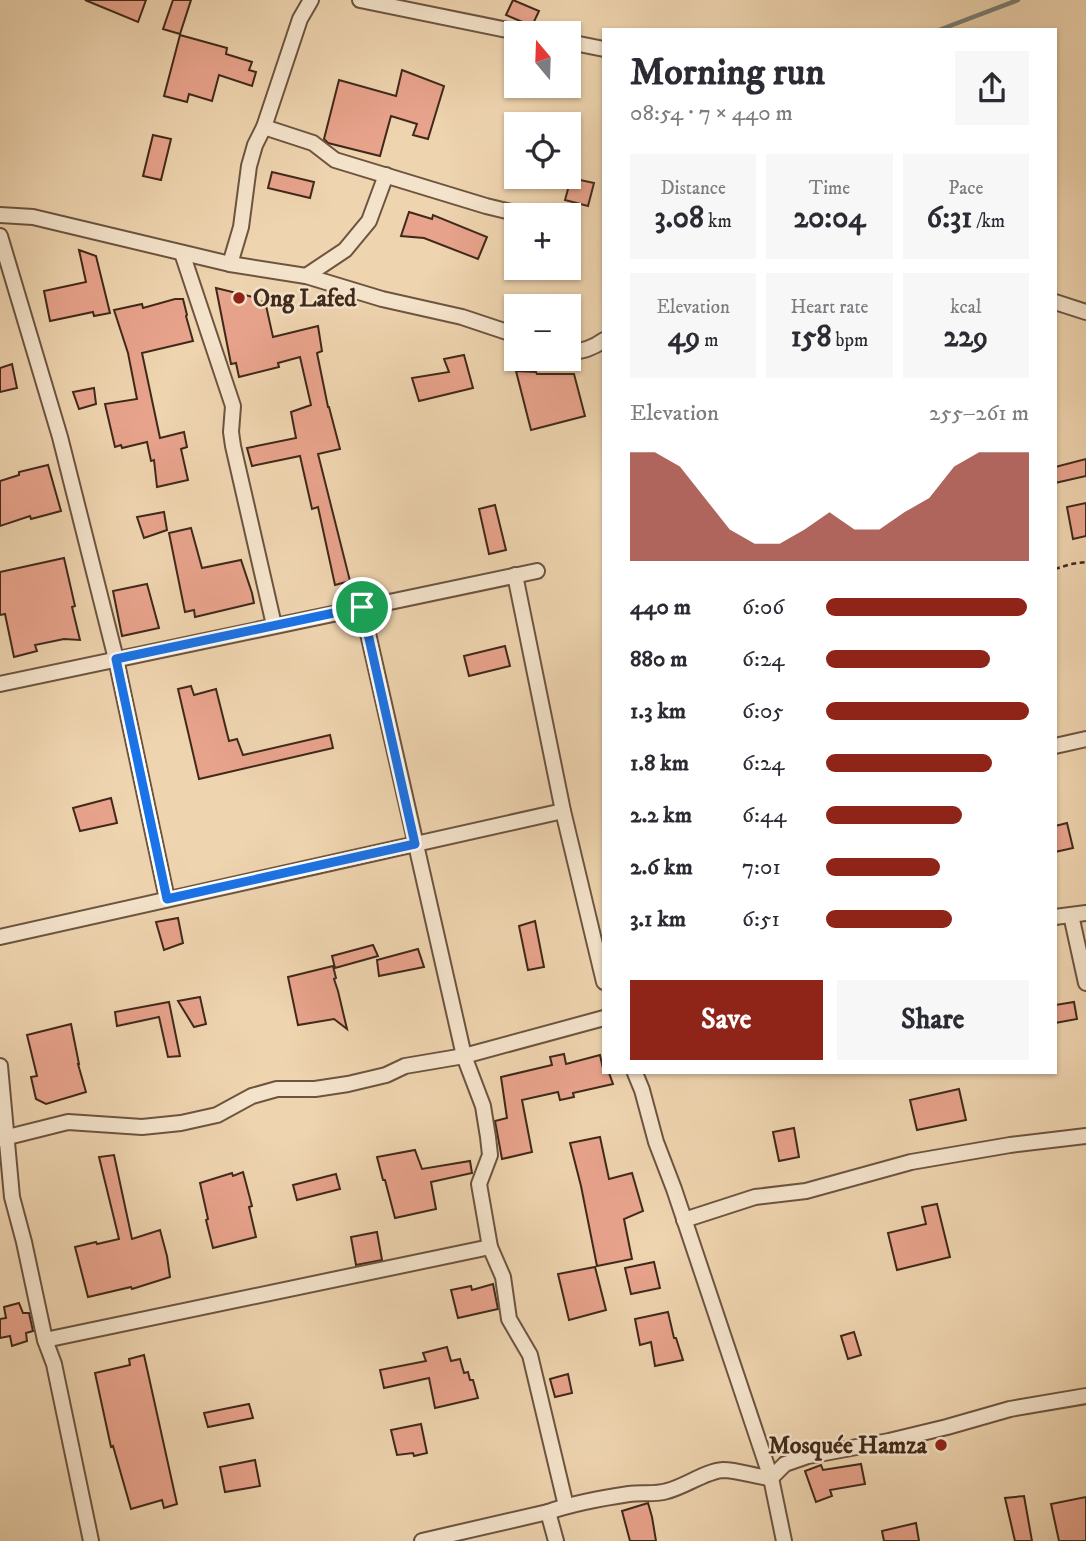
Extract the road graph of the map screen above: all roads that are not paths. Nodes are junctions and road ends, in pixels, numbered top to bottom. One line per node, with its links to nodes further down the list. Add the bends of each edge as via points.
1 (311, 0): 6 (street, via 300,19)
2 (360, 0): 3 (street)
3 (504, 29)
4 (581, 45): 5 (street)
5 (602, 49)
6 (264, 127): 7 (street, via 313,143 335,160); 12 (street, via 249,166 241,227)
7 (386, 175): 8 (street); 13 (street, via 369,221 345,250)
8 (504, 210)
9 (0, 215): 11 (street, via 33,218)
10 (0, 236): 23 (street, via 60,437)
11 (181, 253): 12 (street); 22 (street, via 233,407 233,446)
12 (230, 264): 13 (street)
13 (306, 276): 16 (street)
14 (1057, 303): 15 (street)
15 (1086, 312)
16 (504, 331)
17 (602, 341): 18 (street)
18 (581, 351)
19 (537, 571): 20 (street)
20 (514, 575): 21 (street); 27 (street)
21 (362, 607): 22 (street); 28 (street)
22 (274, 625): 23 (street)
23 (116, 659): 24 (street); 29 (street)
24 (0, 684)
25 (1086, 739): 26 (street)
26 (1057, 746)
27 (563, 811): 28 (street); 34 (street)
28 (415, 844): 29 (street); 37 (street)
29 (167, 899): 33 (street)
30 (1086, 912): 31 (street)
31 (1071, 915): 32 (street); 35 (street)
32 (1057, 918)
33 (0, 937)
34 (602, 974)
35 (1086, 984)
36 (602, 1019): 37 (street)
37 (464, 1056): 41 (street, via 405,1066 348,1084 277,1089 252,1096 217,1115 181,1123 142,1127 68,1122); 43 (street, via 483,1106 488,1137 490,1155 479,1184)
38 (0, 1066): 41 (street)
39 (635, 1074): 42 (street)
40 (1086, 1136): 42 (street, via 911,1162 806,1191 755,1197)
41 (3, 1138): 44 (street)
42 (684, 1220): 46 (street)
43 (490, 1247): 44 (street); 47 (street, via 503,1278 509,1319 530,1355)
44 (45, 1340): 49 (street)
45 (1086, 1396): 46 (street, via 808,1456 785,1464)
46 (771, 1478): 47 (street, via 720,1470 663,1493); 52 (street)
47 (566, 1506): 48 (street)
48 (548, 1512): 50 (street); 51 (street)
49 (91, 1541)
50 (422, 1541)
51 (556, 1541)
52 (784, 1541)

